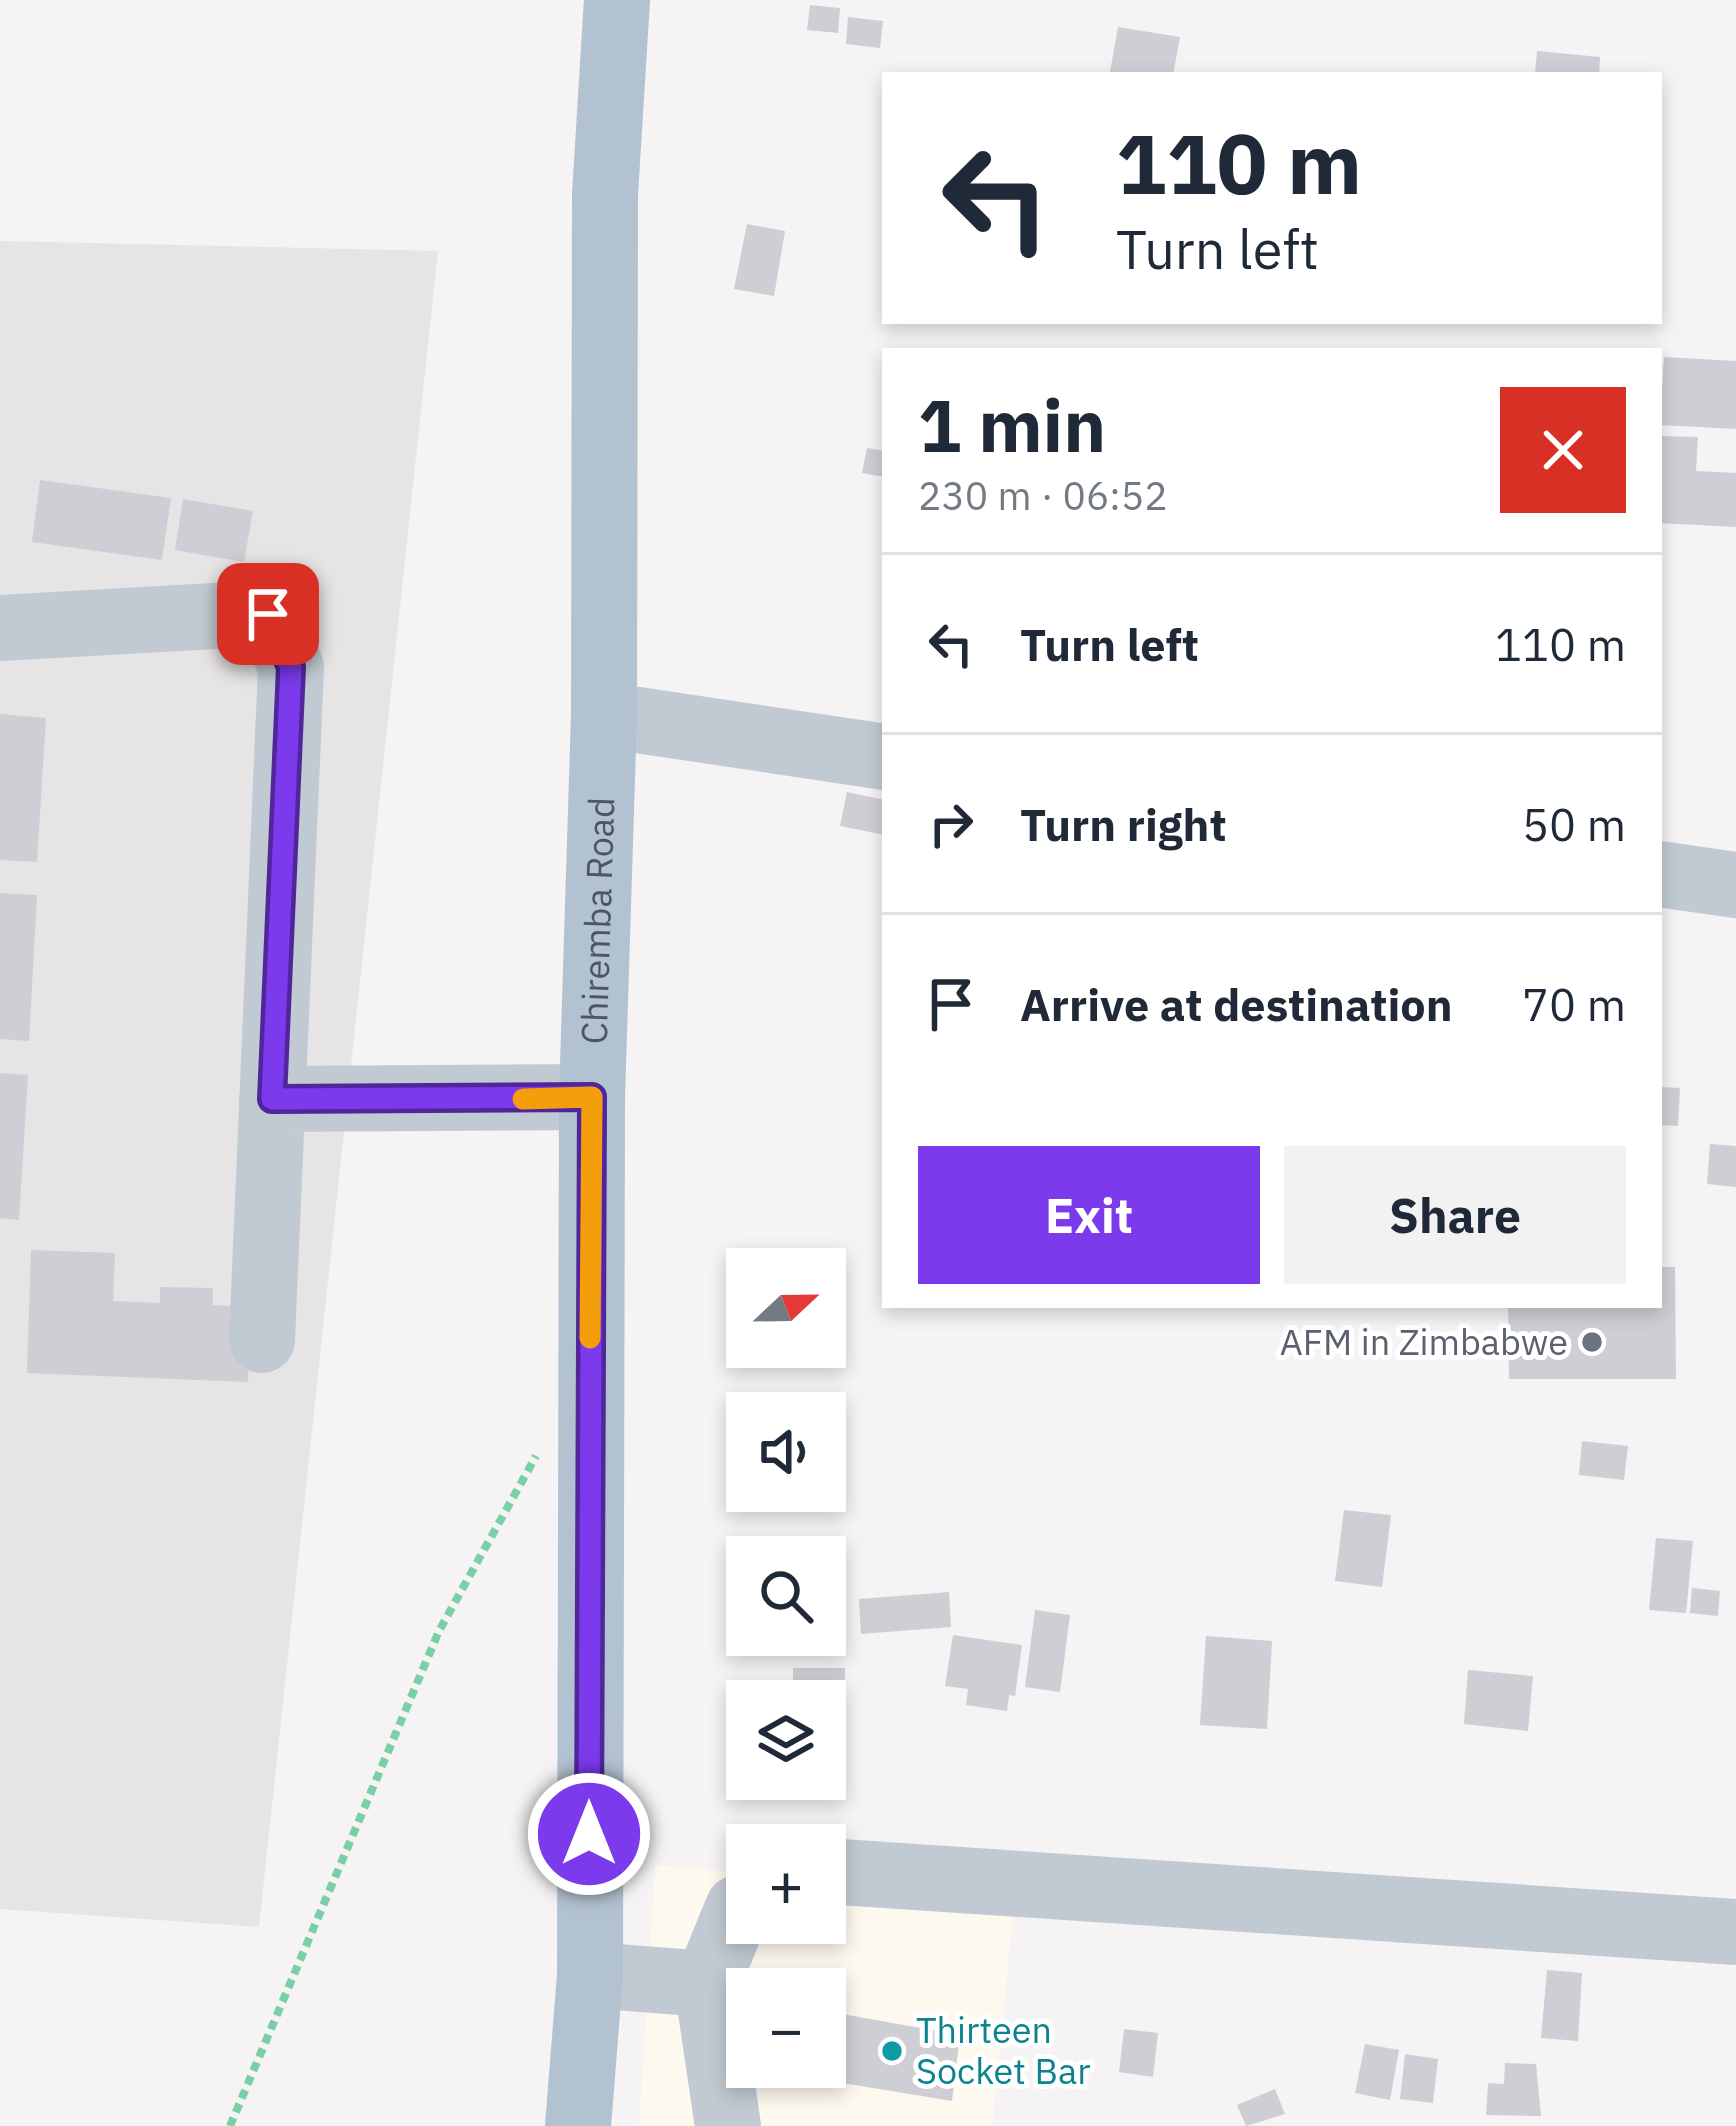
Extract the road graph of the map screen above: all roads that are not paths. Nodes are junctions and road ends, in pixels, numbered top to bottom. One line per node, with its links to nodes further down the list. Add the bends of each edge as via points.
1 (617, 0): 3 (main road, Chiremba Road, via 605,194)
2 (0, 628): 8 (street, via 268,614 291,667)
3 (604, 715): 4 (street); 7 (main road, Chiremba Road)
4 (882, 757)
5 (1662, 874): 6 (street)
6 (1736, 885)
7 (592, 1097): 8 (street); 13 (main road, Chiremba Road)
8 (272, 1099): 9 (street)
9 (262, 1340)
10 (846, 1872): 11 (street)
11 (1736, 1932)
12 (726, 1937): 14 (street)
13 (590, 1975): 14 (street); 15 (main road, Chiremba Road)
14 (707, 1984): 16 (street)
15 (578, 2126)
16 (728, 2126)

